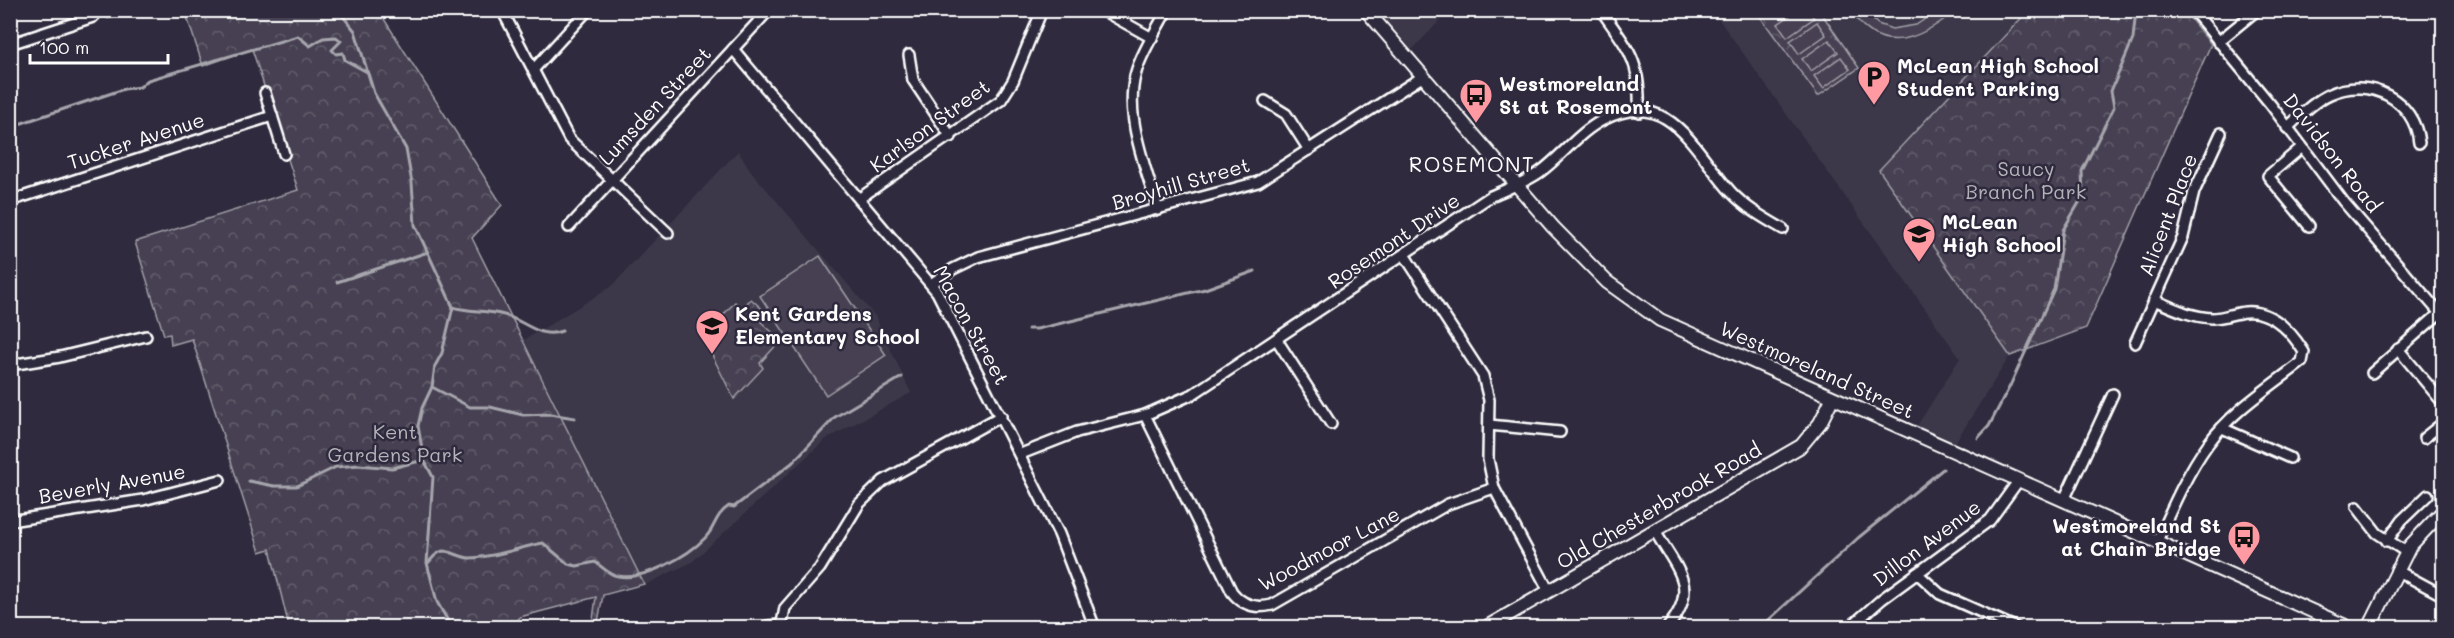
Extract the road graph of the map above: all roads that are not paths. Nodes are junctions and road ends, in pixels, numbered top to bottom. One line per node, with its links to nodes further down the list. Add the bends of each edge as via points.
1 (502, 10): 17 (street)
2 (588, 10): 17 (street)
3 (769, 10): 15 (street, Lumsden Street)
4 (1042, 10): 25 (street, Karlson Street, via 1009,88 991,109)
5 (1102, 10): 12 (street)
6 (1167, 10): 12 (street)
7 (1366, 10): 18 (main road, Westmoreland Street)
8 (1601, 10): 21 (street, via 1633,57 1640,85)
9 (2193, 10): 13 (street, Davidson Road)
10 (2257, 10): 13 (street)
11 (105, 11): 14 (street)
12 (1152, 38): 34 (street, via 1137,68 1132,95 1137,134)
13 (2218, 42): 23 (street, Davidson Road)
14 (10, 44)
15 (734, 49): 30 (street, Lumsden Street); 32 (street, Macon Street)
16 (909, 55): 25 (street, via 913,80)
17 (534, 69): 30 (street, via 569,139)
18 (1422, 77): 28 (street, Broyhill Street); 31 (main road, Westmoreland Street)
19 (265, 93): 22 (street)
20 (1265, 101): 28 (street, via 1286,114)
21 (1639, 112): 31 (street, Rosemont Drive, via 1604,119 1539,173); 37 (street, Rosemont Drive, via 1677,124 1731,191 1760,216)
22 (272, 116): 29 (street); 33 (street, Tucker Avenue)
23 (2287, 128): 26 (street, via 2328,95 2364,88 2388,95 2405,108 2415,122); 27 (street, Davidson Road)
24 (2220, 133): 41 (street, Alicent Place, via 2194,192 2183,237)
25 (951, 136): 32 (street, Karlson Street)
26 (2419, 143)
27 (2302, 147): 35 (street, via 2268,176); 42 (street, Davidson Road)
28 (1310, 150): 34 (street, Broyhill Street, via 1258,182)
29 (284, 154)
30 (611, 180): 36 (street, Lumsden Street); 38 (street)
31 (1515, 185): 39 (street, Rosemont Drive, via 1491,196); 50 (main road, Westmoreland Street, via 1600,276 1652,315)
32 (860, 198): 40 (street, Macon Street)
33 (10, 201)
34 (1158, 210): 40 (street, Broyhill Street, via 978,257)
35 (2309, 226)
36 (568, 227)
37 (1783, 229)
38 (668, 233)
39 (1405, 256): 44 (street, Rosemont Drive); 56 (street, via 1483,376 1489,400)
40 (931, 284): 53 (street, Macon Street)
41 (2154, 300): 45 (street, Alicent Place); 57 (street, via 2201,317 2244,312 2267,315 2290,333 2304,352 2302,362)
42 (2442, 316): 46 (street)
43 (146, 336): 47 (street)
44 (1277, 340): 52 (street, Rosemont Drive, via 1193,394); 55 (street)
45 (2135, 343)
46 (2398, 349): 48 (street); 51 (street)
47 (10, 365)
48 (2372, 373)
49 (2113, 394): 66 (street)
50 (1832, 399): 63 (main road, Westmoreland Street); 70 (main road, Old Chesterbrook Road, via 1820,423 1801,446)
51 (2444, 404)
52 (1145, 415): 60 (street, Rosemont Drive, via 1067,435); 64 (street, Woodmoor Lane, via 1232,592 1239,601 1255,607 1272,605 1448,504)
53 (1001, 416): 60 (street, Macon Street); 80 (street, via 870,492 820,568 785,608)
54 (2444, 422): 59 (street)
55 (1331, 424)
56 (1489, 425): 58 (street); 64 (street, via 1488,459)
57 (2222, 428): 61 (street); 71 (street, via 2187,476)
58 (1560, 432)
59 (2424, 438)
60 (1021, 454): 81 (street, Macon Street, via 1073,565)
61 (2290, 458)
62 (220, 480): 69 (street, Beverly Avenue, via 143,500)
63 (2019, 480): 66 (main road, Westmoreland Street); 75 (street, Dillon Avenue, via 1990,520)
64 (1494, 488): 76 (street)
65 (2428, 495): 72 (street)
66 (2064, 500): 71 (main road, Westmoreland Street)
67 (2357, 507): 72 (street)
68 (2444, 510): 73 (main road)
69 (10, 521)
70 (1655, 531): 76 (main road, Old Chesterbrook Road); 83 (street, via 1686,592 1682,608)
71 (2157, 541): 86 (main road, Westmoreland Street)
72 (2387, 541): 73 (street)
73 (2406, 552): 74 (main road)
74 (2396, 570): 77 (street); 87 (main road)
75 (1917, 573): 78 (street, via 1940,594); 84 (street, Dillon Avenue)
76 (1549, 591): 82 (main road, Old Chesterbrook Road)
77 (2444, 596)
78 (1999, 624): 85 (street)
79 (768, 626): 80 (street)
80 (780, 626)
81 (1095, 627)
82 (1485, 627)
83 (1666, 627)
84 (1849, 627)
85 (2017, 627)
86 (2350, 627)
87 (2369, 627)

